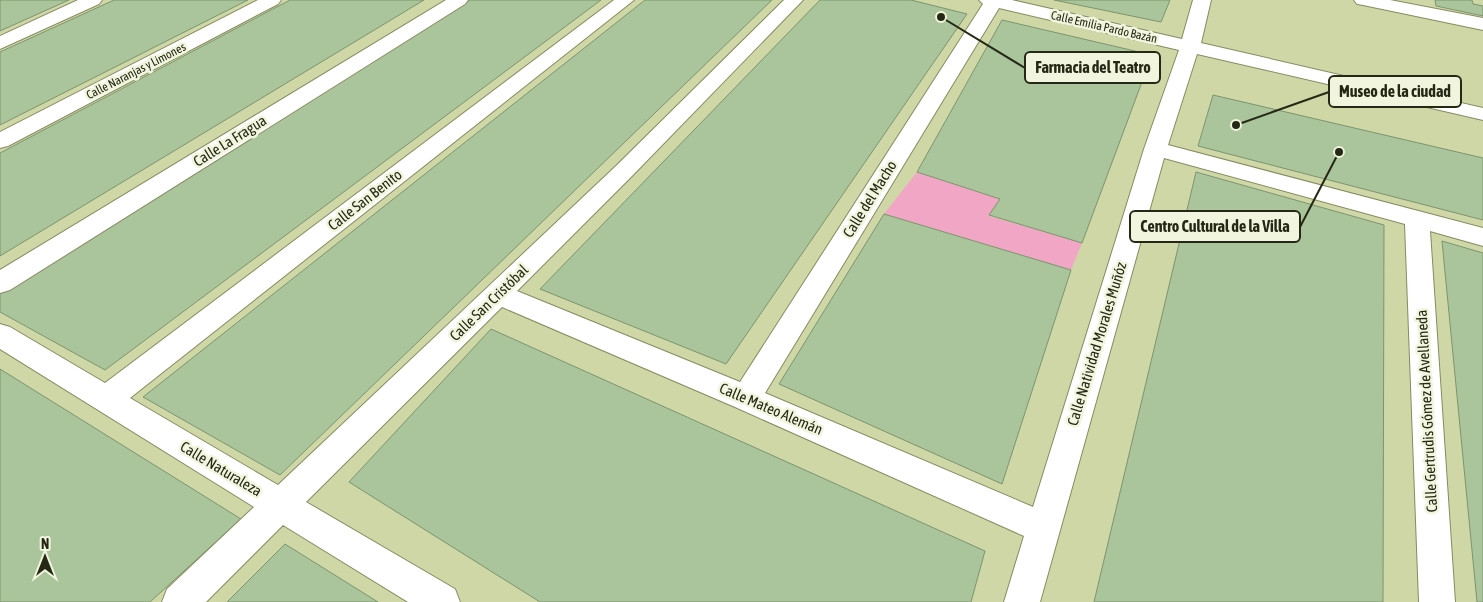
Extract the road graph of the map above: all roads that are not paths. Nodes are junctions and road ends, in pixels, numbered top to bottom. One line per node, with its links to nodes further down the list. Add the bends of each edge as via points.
1 (93, 0): 11 (street)
2 (272, 0): 14 (street, Calle Naranjas y Limones)
3 (459, 0): 18 (street, Calle La Fragua)
4 (625, 0): 22 (street, Calle San Benito)
5 (794, 0): 19 (street, Calle San Cristóbal)
6 (992, 0): 12 (street, Calle Emilia Pardo Bazán); 21 (street, Calle del Macho)
7 (1202, 0): 12 (street, Calle Natividad Morales Muñóz)
8 (1363, 0): 9 (street)
9 (1411, 5): 10 (street)
10 (1483, 24)
11 (0, 43)
12 (1190, 47): 13 (street, Calle Emilia Pardo Bazán); 15 (street, Calle Natividad Morales Muñóz)
13 (1483, 114)
14 (0, 141)
15 (1155, 149): 16 (street); 24 (street, Calle Natividad Morales Muñóz)
16 (1417, 219): 17 (street); 28 (street, Calle Gertrudis Gómez de Avellaneda)
17 (1483, 237)
18 (0, 283)
19 (498, 294): 21 (street, Calle Mateo Alemán); 23 (street, Calle San Cristóbal)
20 (0, 335): 22 (street, Calle Naturaleza)
21 (746, 398): 24 (street, Calle Mateo Alemán)
22 (105, 400): 23 (street, Calle Naturaleza)
23 (282, 505): 25 (street, Calle San Cristóbal); 26 (street, Calle Naturaleza)
24 (1043, 528): 27 (street, Calle Natividad Morales Muñóz)
25 (180, 602)
26 (442, 602)
27 (1022, 602)
28 (1437, 602)

